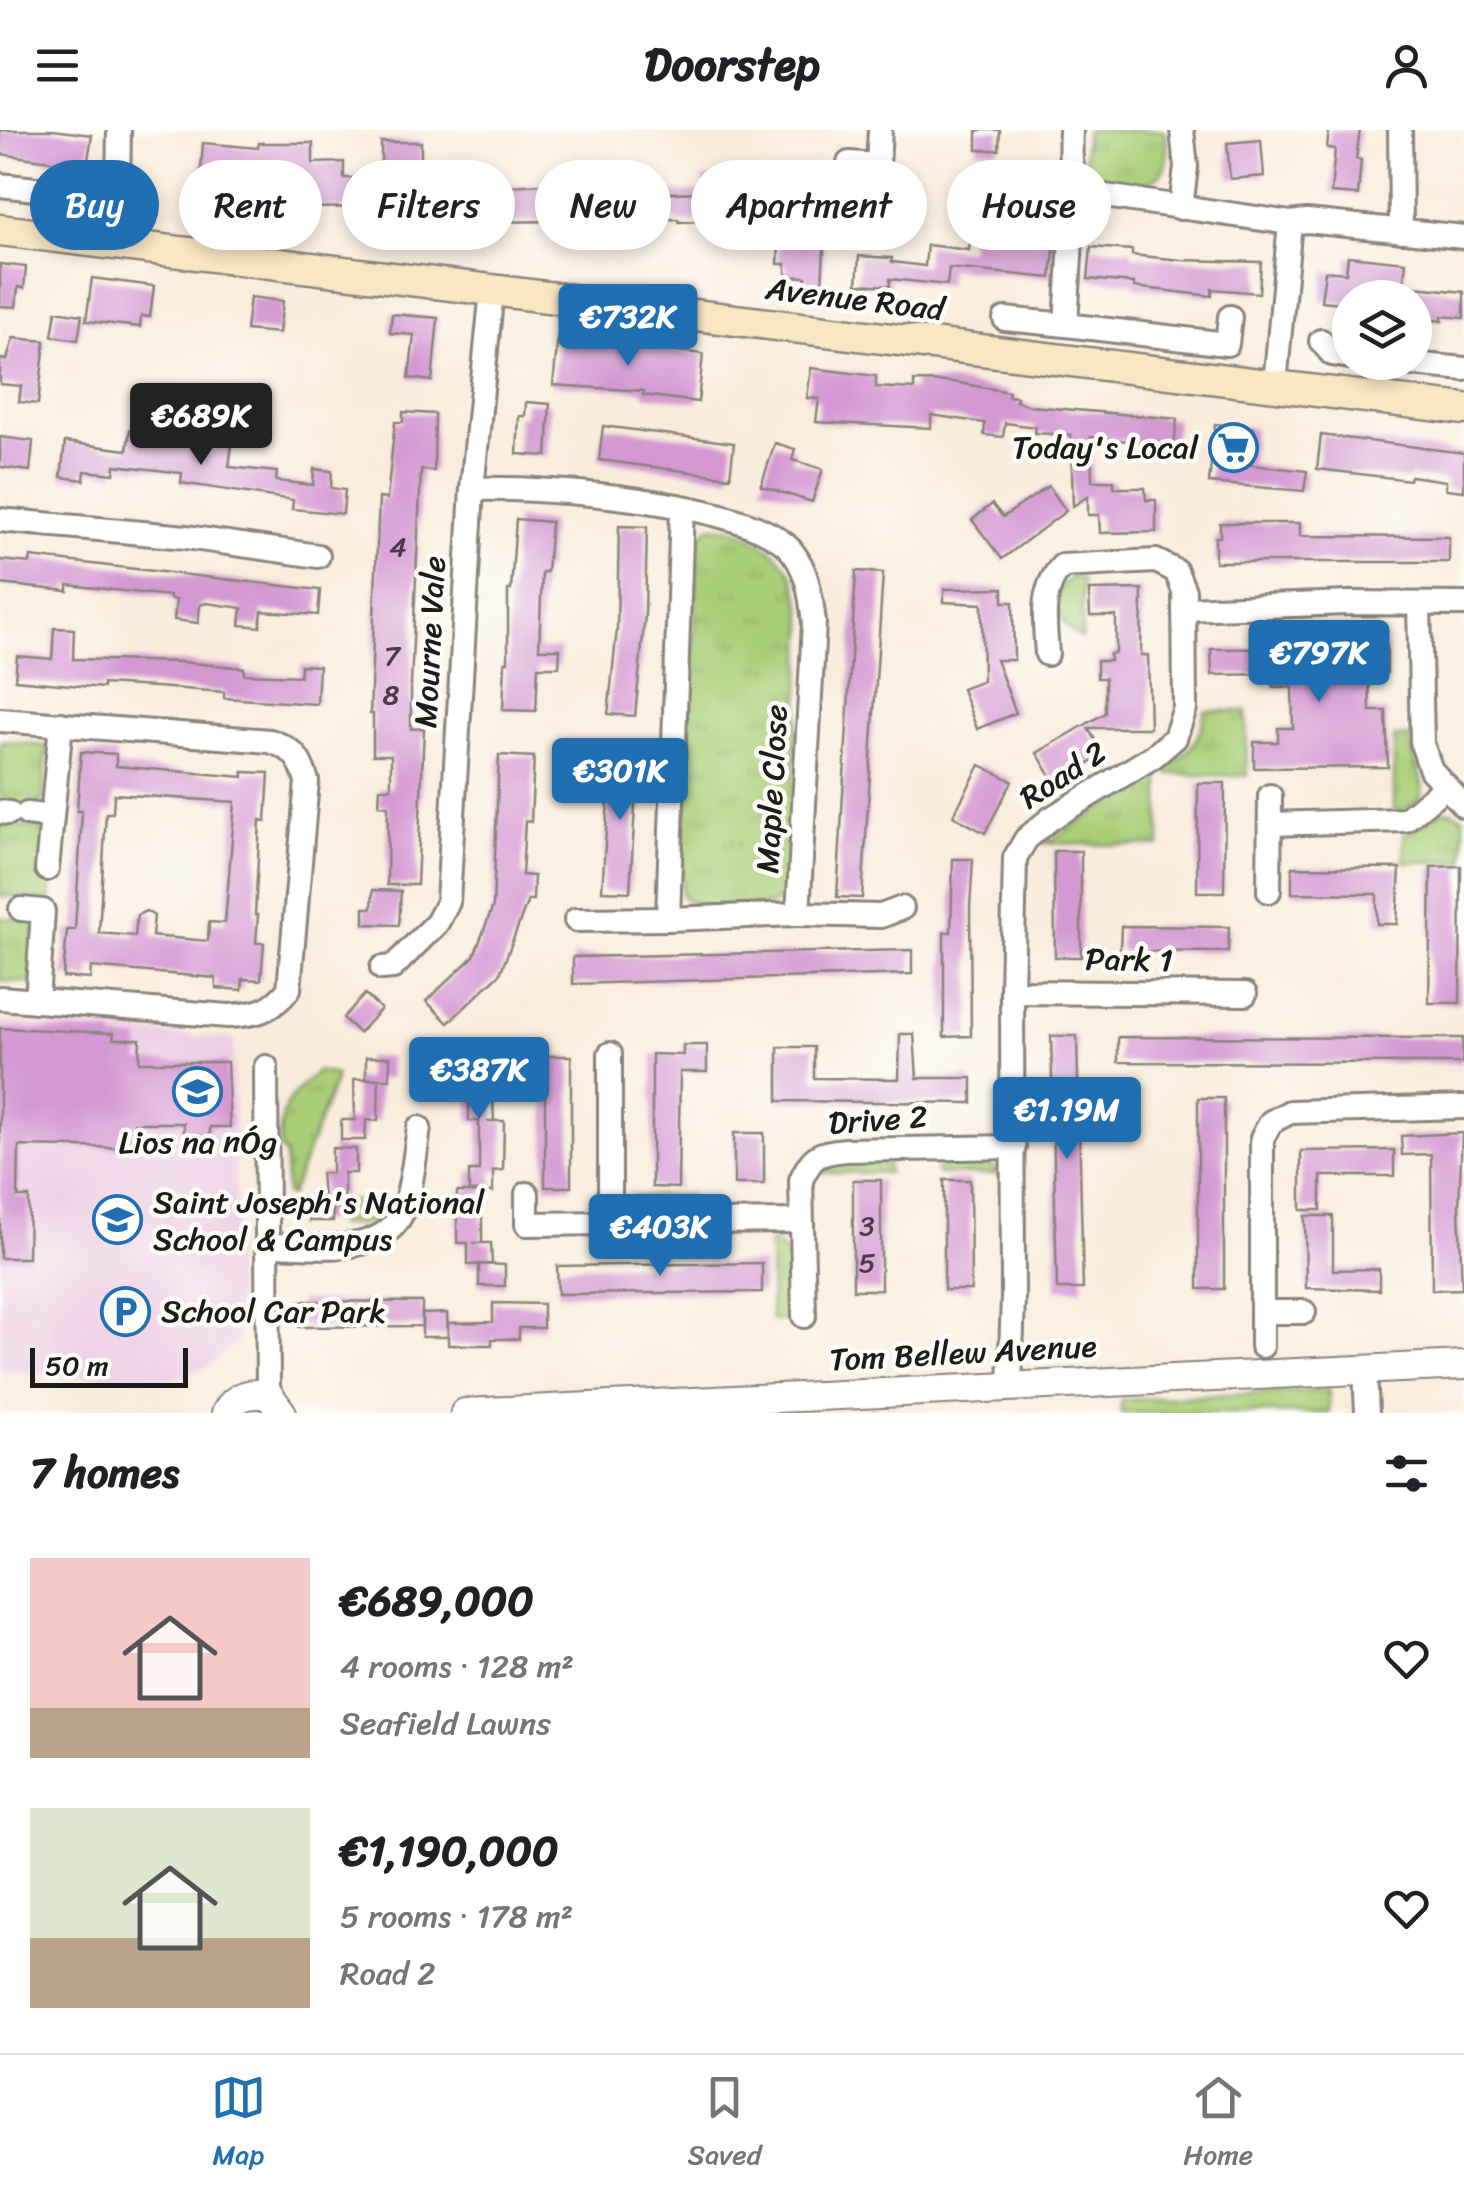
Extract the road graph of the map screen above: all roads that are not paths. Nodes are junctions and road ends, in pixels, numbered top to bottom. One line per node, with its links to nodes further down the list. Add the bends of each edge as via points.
1 (119, 130): 6 (street)
2 (880, 130): 7 (street)
3 (1071, 130): 8 (street)
4 (1182, 130): 12 (street)
5 (1400, 130): 15 (street)
6 (119, 160)
7 (878, 160)
8 (1070, 160)
9 (0, 185): 10 (street)
10 (30, 188)
11 (1111, 198): 12 (street)
12 (1181, 208): 13 (street)
13 (1290, 223): 15 (street); 28 (street)
14 (0, 230): 16 (main road, Avenue Road)
15 (1402, 231): 17 (street)
16 (30, 234)
17 (1464, 237)
18 (159, 250): 20 (main road, Avenue Road)
19 (1070, 250): 23 (street)
20 (492, 290): 28 (main road, Avenue Road); 30 (street, Mourne Vale)
21 (1230, 318): 23 (street, via 1227,344)
22 (1004, 320): 23 (street)
23 (1066, 325)
24 (1320, 341): 25 (street)
25 (1332, 354)
26 (1432, 366): 27 (street)
27 (1464, 369)
28 (1275, 384): 29 (main road, Avenue Road)
29 (1464, 409)
30 (472, 489): 31 (street, Maple Close, via 581,492); 53 (street, Mourne Vale, via 448,902 437,923 393,967)
31 (682, 508): 50 (street, Maple Close, via 767,532 788,547 807,581 814,623); 51 (street)
32 (0, 520): 33 (street)
33 (318, 556)
34 (1419, 604): 35 (street); 36 (street); 40 (street, via 1419,727 1431,770)
35 (1464, 604)
36 (1184, 608): 37 (street, Road 2, via 1176,571 1156,561 1062,566 1050,579 1045,603); 54 (street, Road 2, via 1184,708 1175,738 1050,818 1026,838 1016,858)
37 (1048, 654)
38 (0, 720): 39 (street)
39 (61, 724): 44 (street); 57 (street, via 291,748 307,782 304,819 289,989 277,1004 228,1016)
40 (1444, 787): 42 (street); 45 (street, via 1405,820)
41 (1270, 796): 45 (street)
42 (1464, 806)
43 (12, 813): 44 (street)
44 (52, 817): 46 (street)
45 (1270, 824): 47 (street)
46 (47, 869)
47 (1269, 891)
48 (902, 908): 50 (street, via 881,916)
49 (21, 909): 57 (street, via 43,911)
50 (798, 914): 51 (street, Maple Close)
51 (668, 919): 52 (street, Maple Close)
52 (576, 920)
53 (382, 968)
54 (1012, 992): 55 (street, Park 1); 62 (street, Road 2)
55 (1245, 994)
56 (0, 998): 57 (street)
57 (37, 1002)
58 (610, 1054): 65 (street)
59 (266, 1067): 66 (street)
60 (1464, 1108): 67 (street, via 1290,1112 1272,1122 1262,1138)
61 (419, 1128): 66 (street, via 405,1208 388,1235 362,1244)
62 (1014, 1147): 64 (street, Drive 2, via 820,1153 800,1180); 73 (street, Road 2)
63 (527, 1194): 65 (street, via 527,1224)
64 (801, 1221): 65 (street); 69 (street, Drive 2)
65 (610, 1224)
66 (268, 1245): 74 (street)
67 (1262, 1312): 68 (street); 70 (street)
68 (1304, 1312)
69 (804, 1316)
70 (1262, 1346)
71 (1464, 1365): 72 (street, Tom Bellew Avenue)
72 (1365, 1370): 73 (street, Tom Bellew Avenue); 78 (street)
73 (1010, 1385): 75 (street, Tom Bellew Avenue)
74 (275, 1403): 76 (street, via 244,1395)
75 (868, 1403): 77 (street, Tom Bellew Avenue)
76 (226, 1413)
77 (466, 1413)
78 (1367, 1413)

